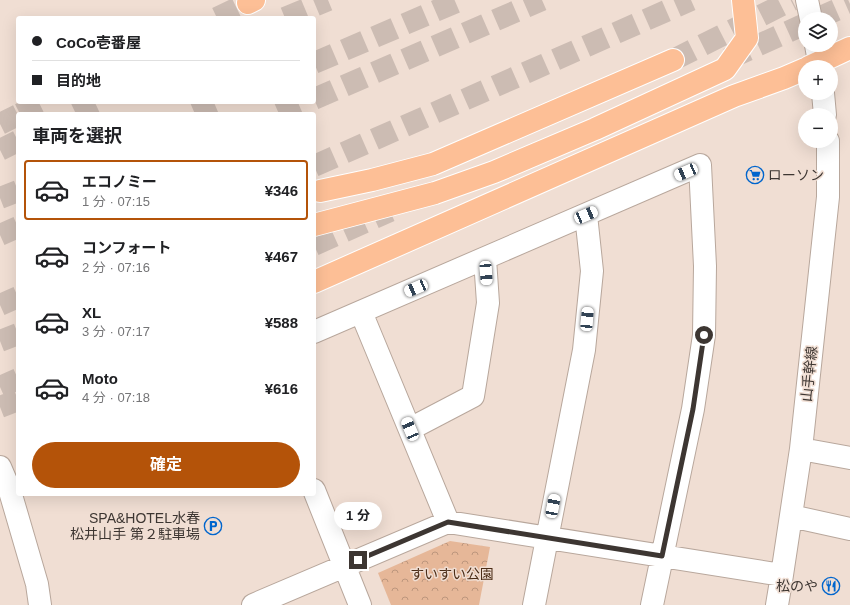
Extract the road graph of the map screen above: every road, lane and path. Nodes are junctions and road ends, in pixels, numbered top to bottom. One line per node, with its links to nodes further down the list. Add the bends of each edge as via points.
1 (743, 0): 11 (highway, via 747,38 726,69 494,172 434,193)
2 (807, 0): 3 (street)
3 (810, 12)
4 (850, 48): 6 (highway)
5 (673, 60): 9 (highway, via 433,164)
6 (819, 60)
7 (798, 71): 13 (highway, via 734,96)
8 (828, 148): 17 (street, 山手幹線, via 828,197)
9 (320, 191)
10 (586, 215): 12 (street); 26 (street, via 592,271 584,350); 27 (street, via 700,165 705,266 704,335 693,409)
11 (316, 224)
12 (485, 258): 14 (street); 16 (street, via 488,303 473,396)
13 (316, 281)
14 (361, 312): 15 (street); 16 (street)
15 (316, 331)
16 (410, 429): 24 (street)
17 (801, 448): 18 (street); 23 (street, 山手幹線)
18 (850, 458)
19 (0, 467): 20 (street)
20 (14, 486)
21 (316, 495): 28 (street)
22 (16, 496): 30 (street)
23 (791, 516): 25 (street); 29 (street, 山手幹線)
24 (448, 522): 26 (street); 28 (street)
25 (850, 529)
26 (547, 537): 27 (street); 33 (street)
27 (662, 556): 29 (street); 34 (street)
28 (345, 566): 31 (street); 32 (street)
29 (782, 575): 35 (street, 山手幹線)
30 (40, 605)
31 (253, 605)
32 (360, 605)
33 (534, 605)
34 (652, 605)
35 (777, 605)

